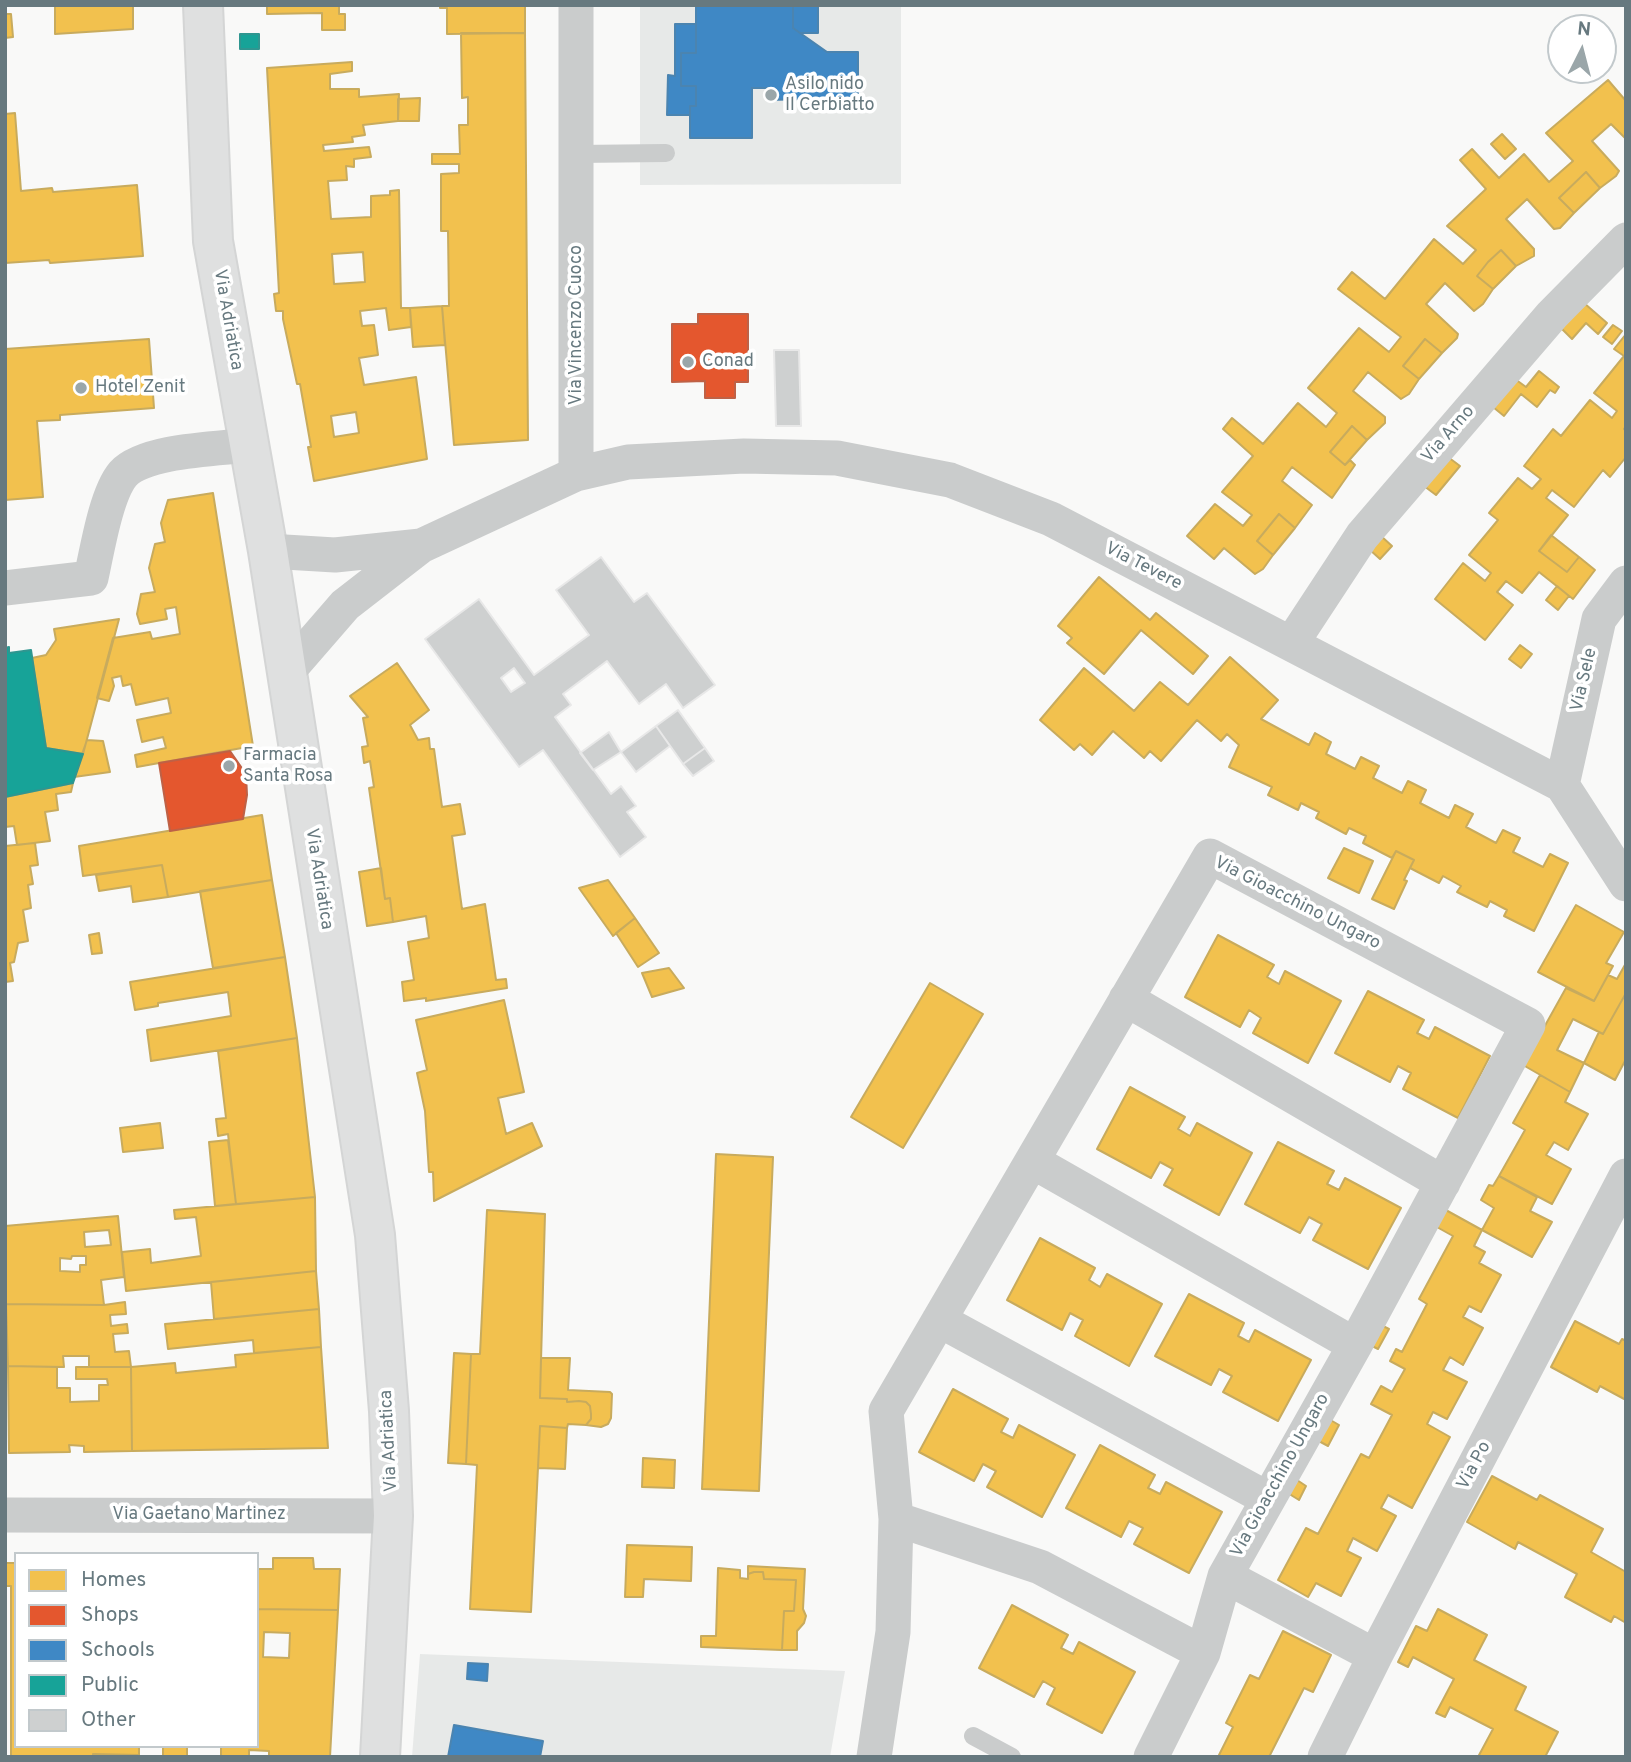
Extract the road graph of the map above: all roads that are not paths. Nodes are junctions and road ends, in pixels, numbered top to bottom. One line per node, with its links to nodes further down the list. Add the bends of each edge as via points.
1 (203, 5): 6 (street, Via Adriatica, via 213,241)
2 (576, 5): 4 (street, Via Vincenzo Cuoco)
3 (666, 153): 4 (lane)
4 (577, 154): 7 (street, Via Vincenzo Cuoco)
5 (1626, 240): 12 (street, Via Arno, via 1552,315 1362,536)
6 (250, 445): 9 (street, Via Adriatica); 11 (street, via 166,454 142,462 124,473 111,496 90,578)
7 (576, 474): 8 (street); 12 (street, Via Tevere, via 628,462 744,456 837,458 950,480 1051,519)
8 (421, 546): 9 (street, via 335,555); 13 (street, via 345,605)
9 (268, 551): 13 (street, Via Adriatica)
10 (1626, 583): 14 (street, Via Sele, via 1599,619)
11 (5, 588)
12 (1291, 643): 14 (street, Via Tevere)
13 (286, 673): 24 (street, Via Adriatica, via 374,1236)
14 (1562, 785): 15 (street, Via Tevere)
15 (1626, 884)
16 (1126, 999): 17 (street, Via Gioacchino Ungaro); 19 (street); 19 (street, Via Gioacchino Ungaro, via 1210,856 1528,1025)
17 (1032, 1161): 20 (street, Via Gioacchino Ungaro); 21 (street)
18 (1626, 1176): 28 (street, Via Po)
19 (1443, 1183): 21 (street, Via Gioacchino Ungaro)
20 (939, 1320): 22 (street); 25 (street, Via Gioacchino Ungaro, via 886,1411)
21 (1355, 1345): 22 (street, Via Gioacchino Ungaro)
22 (1268, 1499): 26 (street, Via Gioacchino Ungaro)
23 (5, 1515): 24 (street, Via Gaetano Martinez)
24 (393, 1516): 30 (street, Via Adriatica)
25 (896, 1519): 27 (street, via 1040,1567); 31 (street, Via Gioacchino Ungaro, via 893,1632)
26 (1225, 1576): 27 (street, Via Gioacchino Ungaro); 28 (street)
27 (1203, 1653): 33 (street, Via Gioacchino Ungaro)
28 (1376, 1657): 34 (street, Via Po)
29 (973, 1736): 32 (lane)
30 (380, 1757)
31 (874, 1757)
32 (1012, 1757)
33 (1151, 1757)
34 (1325, 1757)

